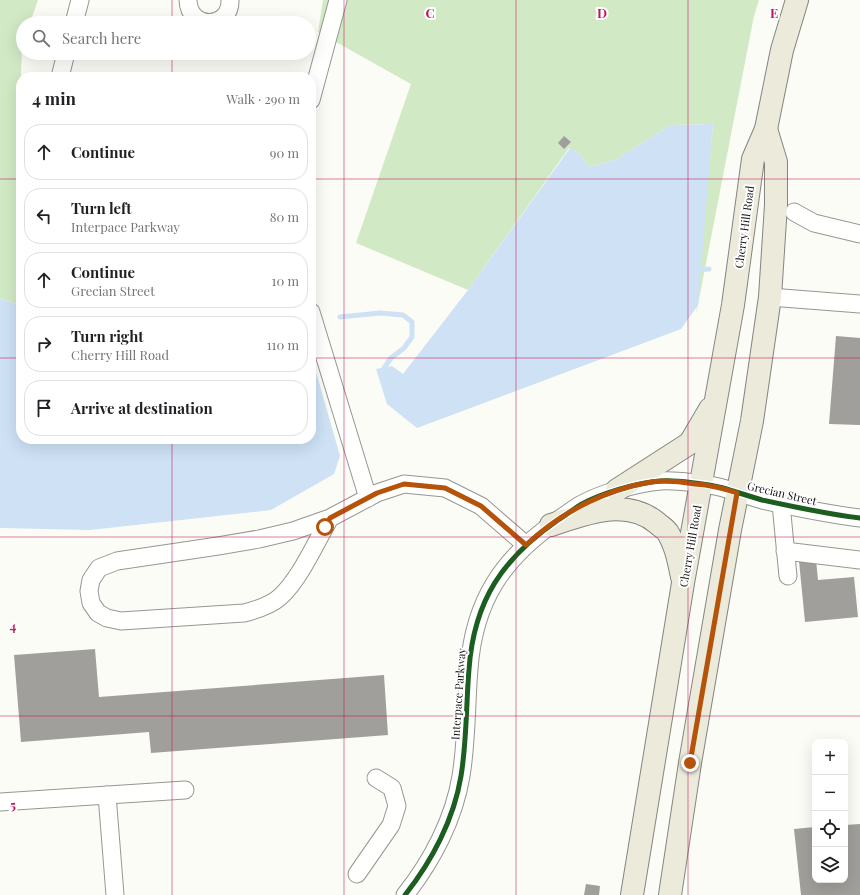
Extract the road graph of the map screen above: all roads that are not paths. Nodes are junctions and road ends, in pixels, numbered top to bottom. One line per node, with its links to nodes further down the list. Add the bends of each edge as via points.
1 (80, 0): 6 (street)
2 (188, 0): 7 (street)
3 (230, 0): 8 (street, via 229,9)
4 (338, 0): 11 (street)
5 (797, 0): 12 (main road, Cherry Hill Road, via 782,50)
6 (76, 16)
7 (194, 16)
8 (224, 16)
9 (64, 60): 10 (street)
10 (61, 72)
11 (316, 81)
12 (766, 129): 15 (main road, Cherry Hill Road, via 776,162); 18 (main road, Cherry Hill Road, via 753,159)
13 (794, 212): 14 (street, via 814,223)
14 (860, 234)
15 (770, 298): 16 (street); 21 (main road, Cherry Hill Road, via 752,421)
16 (860, 304)
17 (316, 328): 22 (street)
18 (718, 396): 19 (main road, Cherry Hill Road); 20 (main road, via 690,443)
19 (701, 484): 20 (street, Interpace Parkway, via 661,481); 21 (street, Grecian Street, via 722,487); 31 (main road, Cherry Hill Road)
20 (617, 490): 26 (street, Interpace Parkway, via 580,505)
21 (737, 493): 23 (street, Grecian Street); 40 (main road, Cherry Hill Road)
22 (368, 498): 24 (street); 27 (street, via 404,484 445,488 481,506)
23 (781, 504): 25 (street, Grecian Street); 28 (street)
24 (330, 518): 24 (street, via 259,539 117,561 99,568 91,580 91,603 102,616 121,621 244,613 259,609 279,598 293,584)
25 (860, 518)
26 (551, 525): 27 (street, Interpace Parkway); 31 (main road, via 613,508 634,510 649,516 667,532 677,554)
27 (526, 545): 38 (street, Interpace Parkway, via 496,578 481,609 472,639 467,722 461,776 455,802 442,836)
28 (785, 551): 29 (street); 30 (street)
29 (860, 560)
30 (788, 576)
31 (683, 583): 39 (main road, Cherry Hill Road)
32 (376, 778): 36 (street, via 392,788 397,806 391,826)
33 (185, 790): 34 (street)
34 (107, 795): 35 (street); 37 (street)
35 (0, 802)
36 (357, 874)
37 (115, 895)
38 (405, 895)
39 (632, 895)
40 (670, 895)

